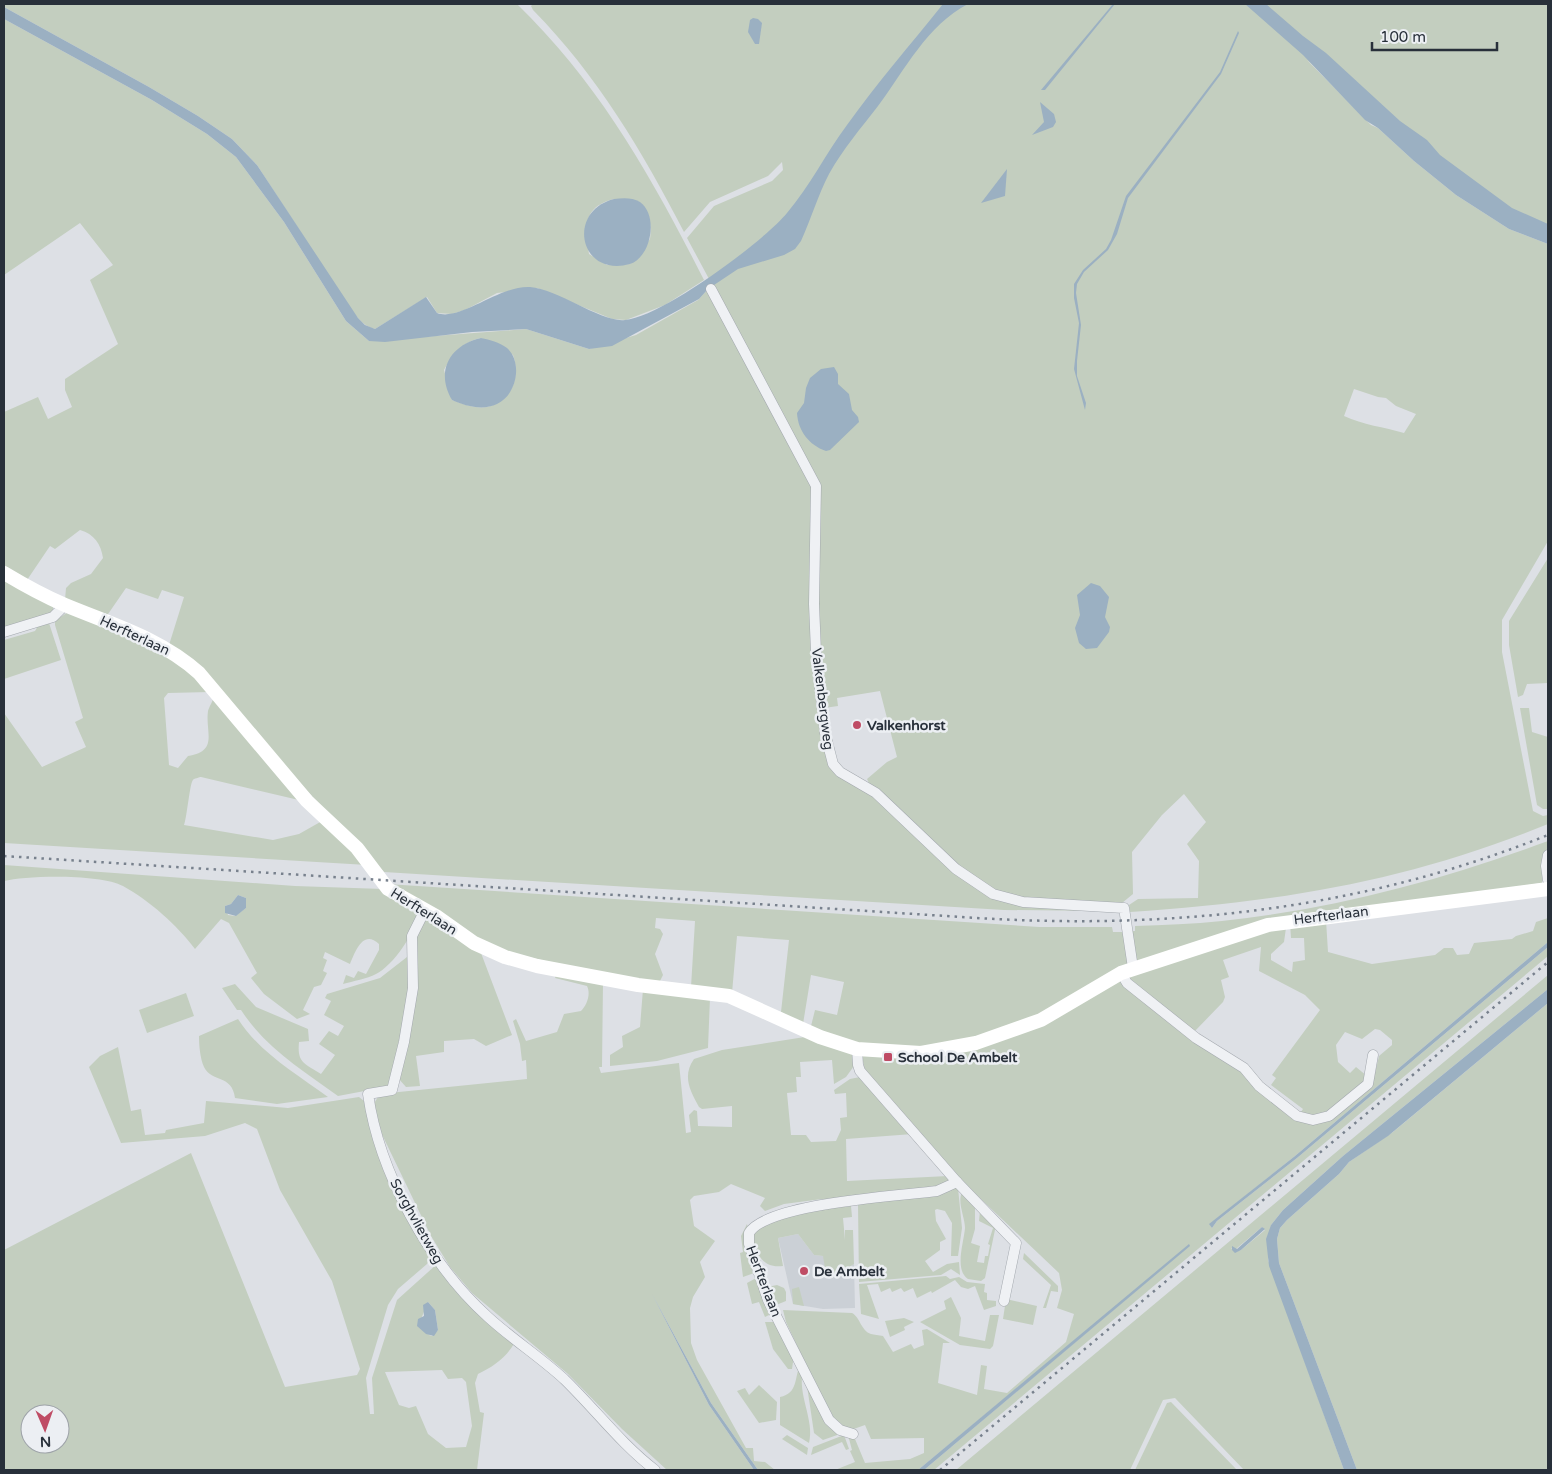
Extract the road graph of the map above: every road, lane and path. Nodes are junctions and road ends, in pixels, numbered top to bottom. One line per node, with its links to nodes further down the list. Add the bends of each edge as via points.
1 (711, 289): 9 (street, Valkenbergweg, via 816,486 816,652 825,733 833,764 840,772 876,793 956,869 993,894 1023,902 1124,908)
2 (4, 572): 3 (street, Herfterlaan)
3 (65, 605): 4 (street, via 52,617); 8 (street, Herfterlaan, via 139,634 199,673 307,802 357,848 388,889)
4 (4, 632)
5 (1548, 855): 6 (street)
6 (1548, 880)
7 (1548, 889): 9 (street, Herfterlaan, via 1280,922)
8 (425, 910): 10 (street, Herfterlaan, via 474,943 505,957 638,985 729,996); 15 (street, Sorghvlietweg, via 412,936 413,988 392,1090 368,1094 377,1140 385,1161 428,1246 461,1291 488,1318 562,1377)
9 (1127, 970): 10 (street, Herfterlaan, via 1041,1020 976,1043 921,1053); 11 (street, via 1127,983 1196,1038 1244,1068 1259,1086 1303,1118 1312,1120 1329,1116 1368,1084)
10 (857, 1049): 12 (street, via 860,1071)
11 (1373, 1055)
12 (957, 1182): 13 (street, via 1016,1243); 14 (street, Herfterlaan, via 937,1192 784,1212 759,1222 749,1233 749,1244 768,1300 830,1420 840,1430)
13 (1004, 1301)
14 (853, 1434)
15 (655, 1470)

